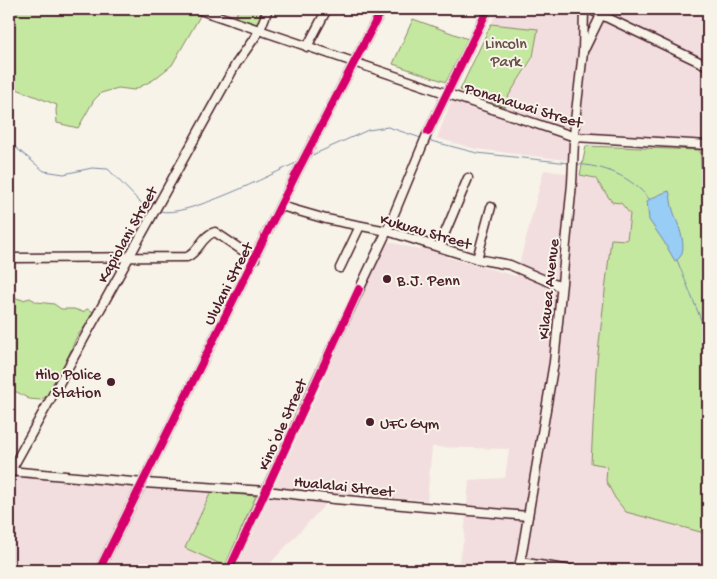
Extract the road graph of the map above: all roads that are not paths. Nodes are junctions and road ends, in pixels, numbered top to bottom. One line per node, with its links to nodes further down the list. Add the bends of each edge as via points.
1 (197, 9): 9 (street, Ponahawai Street)
2 (268, 9): 9 (street, Kapiolani Street)
3 (327, 9): 10 (street)
4 (382, 9): 12 (street, Ululani Street)
5 (488, 9): 14 (street, Kinoʻole Street)
6 (584, 9): 11 (street, Kilauea Avenue)
7 (589, 9): 8 (street)
8 (603, 12): 11 (street); 13 (street)
9 (260, 30): 10 (street, Ponahawai Street); 24 (street, Kapiolani Street, via 236,64)
10 (308, 47): 12 (street, Ponahawai Street)
11 (583, 52): 15 (street, Kilauea Avenue)
12 (354, 62): 14 (street, Ponahawai Street); 18 (street, Ululani Street)
13 (708, 66)
14 (446, 94): 15 (street, Ponahawai Street); 21 (street, Kinoʻole Street)
15 (575, 137): 16 (street, Ponahawai Street); 28 (street, Kilauea Avenue)
16 (708, 144)
17 (468, 178): 22 (street)
18 (281, 206): 20 (street, Kukuau Street); 25 (street, Ululani Street)
19 (491, 208): 26 (street)
20 (360, 226): 21 (street, Kukuau Street); 27 (street)
21 (387, 231): 22 (street, Kukuau Street); 31 (street, Kinoʻole Street)
22 (439, 246): 26 (street, Kukuau Street)
23 (9, 258): 24 (street)
24 (128, 258): 25 (street, via 189,256 209,234 215,232); 29 (street, Kapiolani Street)
25 (254, 259): 30 (street, Ululani Street)
26 (477, 259): 28 (street, Kukuau Street, via 510,265)
27 (340, 268)
28 (561, 287): 32 (street, Kilauea Avenue, via 551,385)
29 (9, 472): 30 (street, Hualalai Street)
30 (144, 483): 31 (street, Hualalai Street); 34 (street, Ululani Street)
31 (266, 491): 32 (street, Hualalai Street); 35 (street, Kinoʻole Street)
32 (528, 516): 33 (street, Kilauea Avenue)
33 (520, 566): 36 (street)
34 (99, 570)
35 (229, 570)
36 (571, 570)

